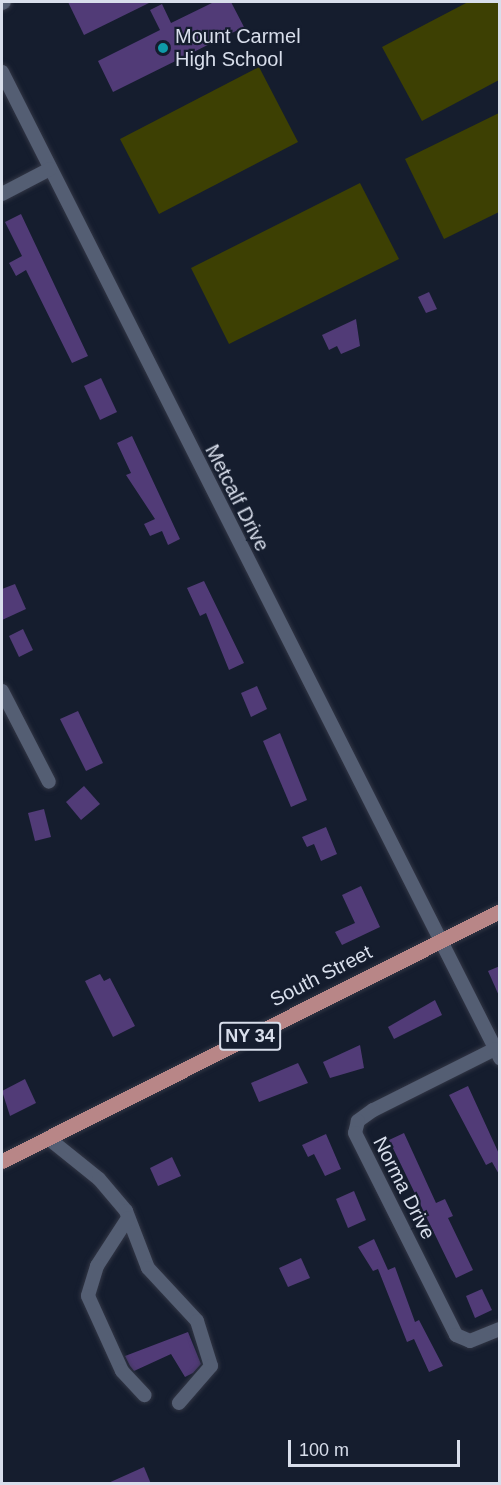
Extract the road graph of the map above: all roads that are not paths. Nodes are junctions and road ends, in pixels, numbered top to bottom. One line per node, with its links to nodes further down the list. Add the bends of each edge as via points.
1 (2, 72): 2 (street, Metcalf Drive)
2 (50, 169): 3 (street); 7 (street, Metcalf Drive)
3 (2, 194)
4 (2, 691): 5 (street)
5 (49, 782)
6 (500, 911): 7 (main road, South Street / NY 34)
7 (440, 940): 8 (street, Metcalf Drive); 9 (main road, South Street / NY 34)
8 (497, 1054): 12 (street, Norma Drive, via 373,1110 358,1121 355,1133 456,1335 470,1341)
9 (48, 1138): 10 (main road, South Street / NY 34); 11 (street, via 99,1179)
10 (3, 1157)
11 (128, 1218): 13 (street, via 97,1266 88,1296 122,1371); 14 (street, via 148,1268 197,1321 211,1366)
12 (500, 1329)
13 (144, 1395)
14 (179, 1403)

